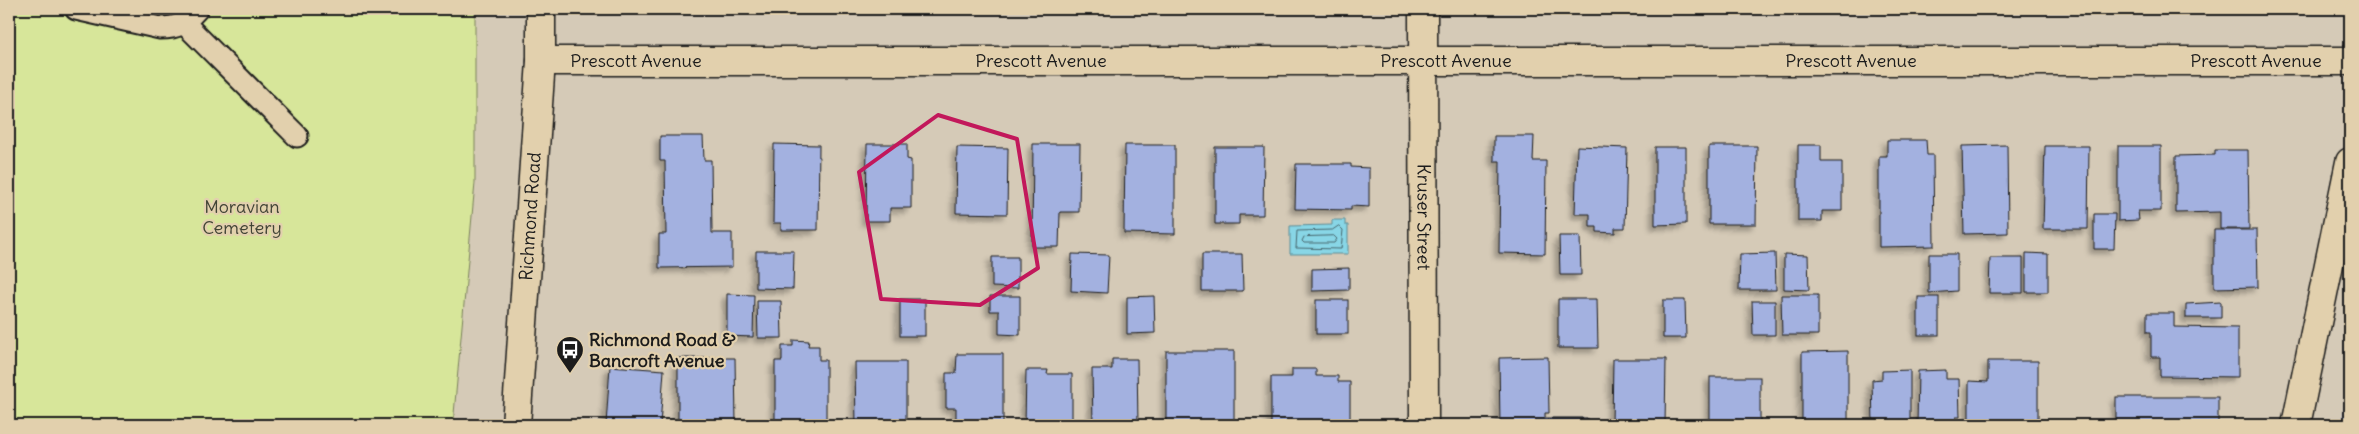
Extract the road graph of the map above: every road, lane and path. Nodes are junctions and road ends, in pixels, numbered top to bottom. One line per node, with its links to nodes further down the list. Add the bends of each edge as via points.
1 (76, 9): 4 (lane, via 160,28 173,28)
2 (541, 9): 5 (street, Richmond Road)
3 (1424, 9): 6 (street, Kruser Street)
4 (190, 16): 8 (lane)
5 (541, 60): 6 (street, Prescott Avenue); 10 (street, Richmond Road)
6 (1424, 61): 7 (street, Prescott Avenue); 11 (street, Kruser Street)
7 (2350, 61)
8 (296, 136)
9 (2350, 162): 12 (street)
10 (516, 425)
11 (1424, 425)
12 (2296, 425)

